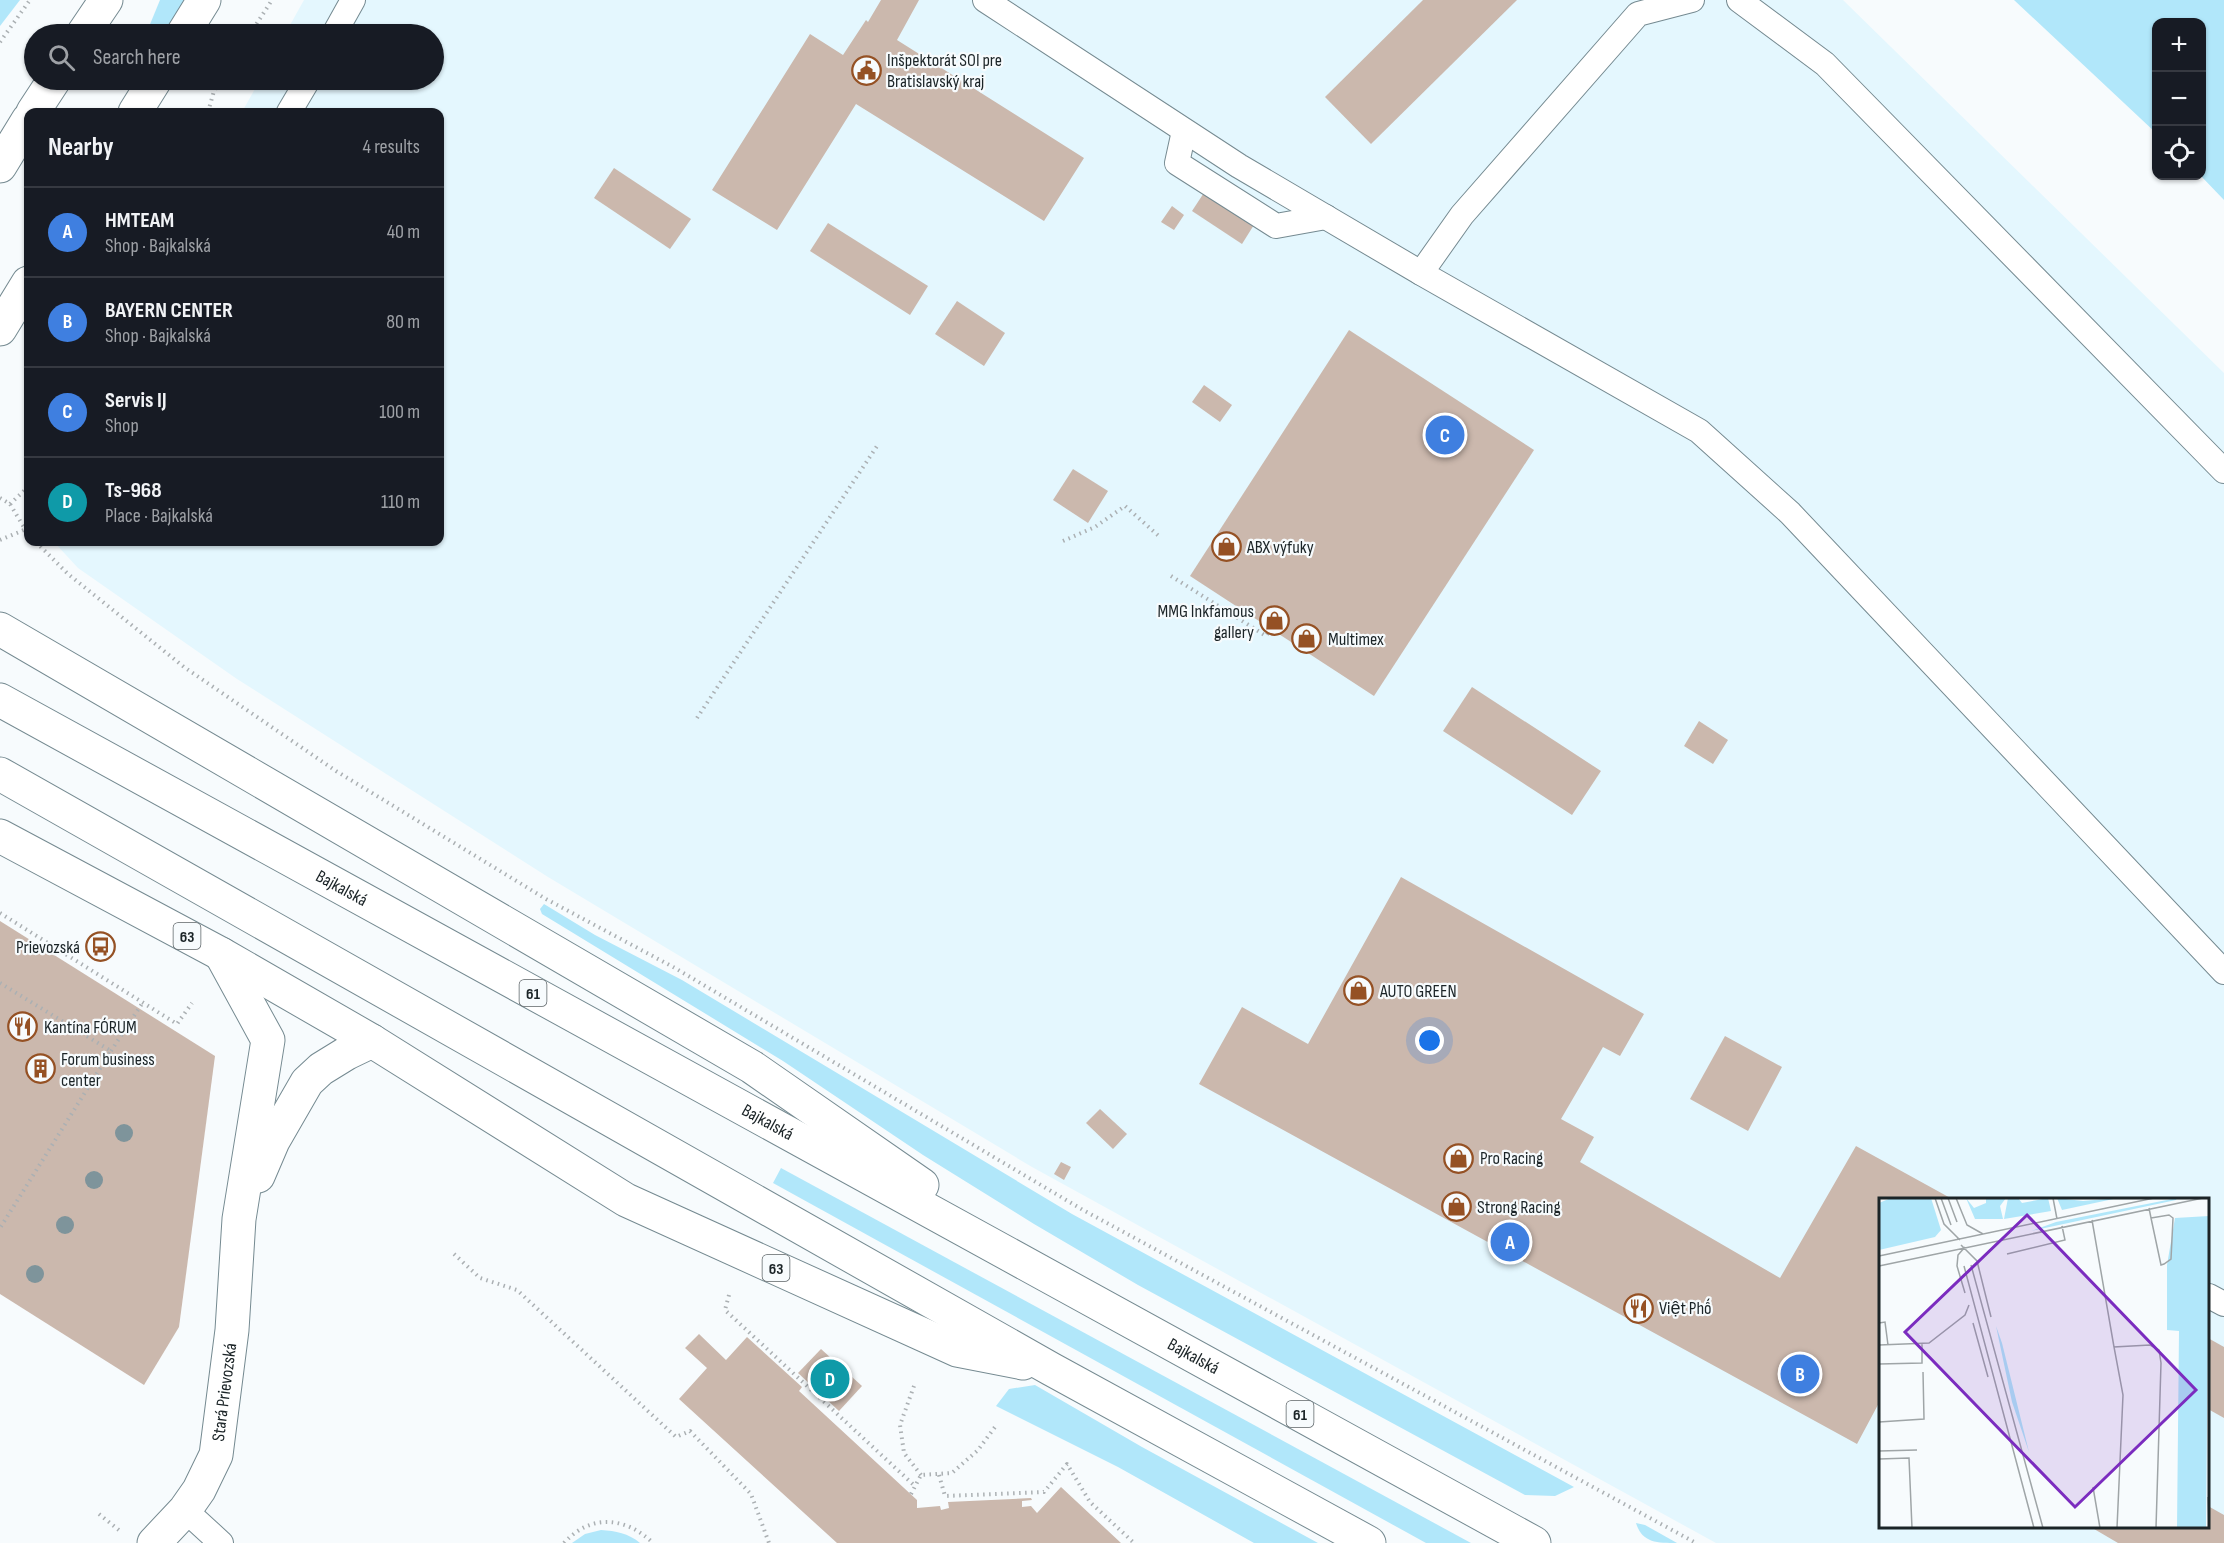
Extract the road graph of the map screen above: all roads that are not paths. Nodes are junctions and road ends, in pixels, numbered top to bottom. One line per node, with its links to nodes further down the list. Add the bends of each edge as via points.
1 (106, 0): 7 (main road)
2 (204, 0): 8 (main road)
3 (353, 0): 9 (lane)
4 (985, 0): 17 (lane)
5 (1692, 0): 20 (lane, via 1638,14 1462,215)
6 (1739, 0): 23 (lane, via 1825,64)
7 (90, 24)
8 (189, 24)
9 (340, 24)
10 (47, 90): 13 (main road)
11 (149, 90): 14 (main road)
12 (302, 90): 15 (lane)
13 (36, 108)
14 (138, 108)
15 (291, 108)
16 (24, 127): 18 (main road)
17 (1184, 131): 19 (lane); 19 (lane, via 1177,164 1276,226)
18 (0, 166)
19 (1326, 217): 20 (lane)
20 (1421, 273): 29 (lane, via 1699,431 1790,513)
21 (24, 290): 22 (main road)
22 (0, 329)
23 (2224, 471)
24 (0, 629): 32 (main road, via 752,1067)
25 (0, 700): 32 (main road, Bajkalská / 61)
26 (0, 774): 33 (main road)
27 (0, 836): 28 (main road, 63)
28 (220, 954): 30 (main road, 63); 31 (main road, Stará Prievozská, via 268,1040)
29 (2224, 972)
30 (372, 1041): 31 (main road, Stará Prievozská, via 321,1069 307,1082 273,1141); 33 (main road, 63, via 626,1200 957,1350)
31 (239, 1219): 34 (main road, Stará Prievozská, via 232,1330 216,1455)
32 (1066, 1285): 38 (main road, Bajkalská / 61)
33 (1051, 1369): 37 (main road)
34 (184, 1510): 35 (main road, Stará Prievozská); 36 (lane)
35 (141, 1540)
36 (221, 1543)
37 (1370, 1543)
38 (1534, 1543)

